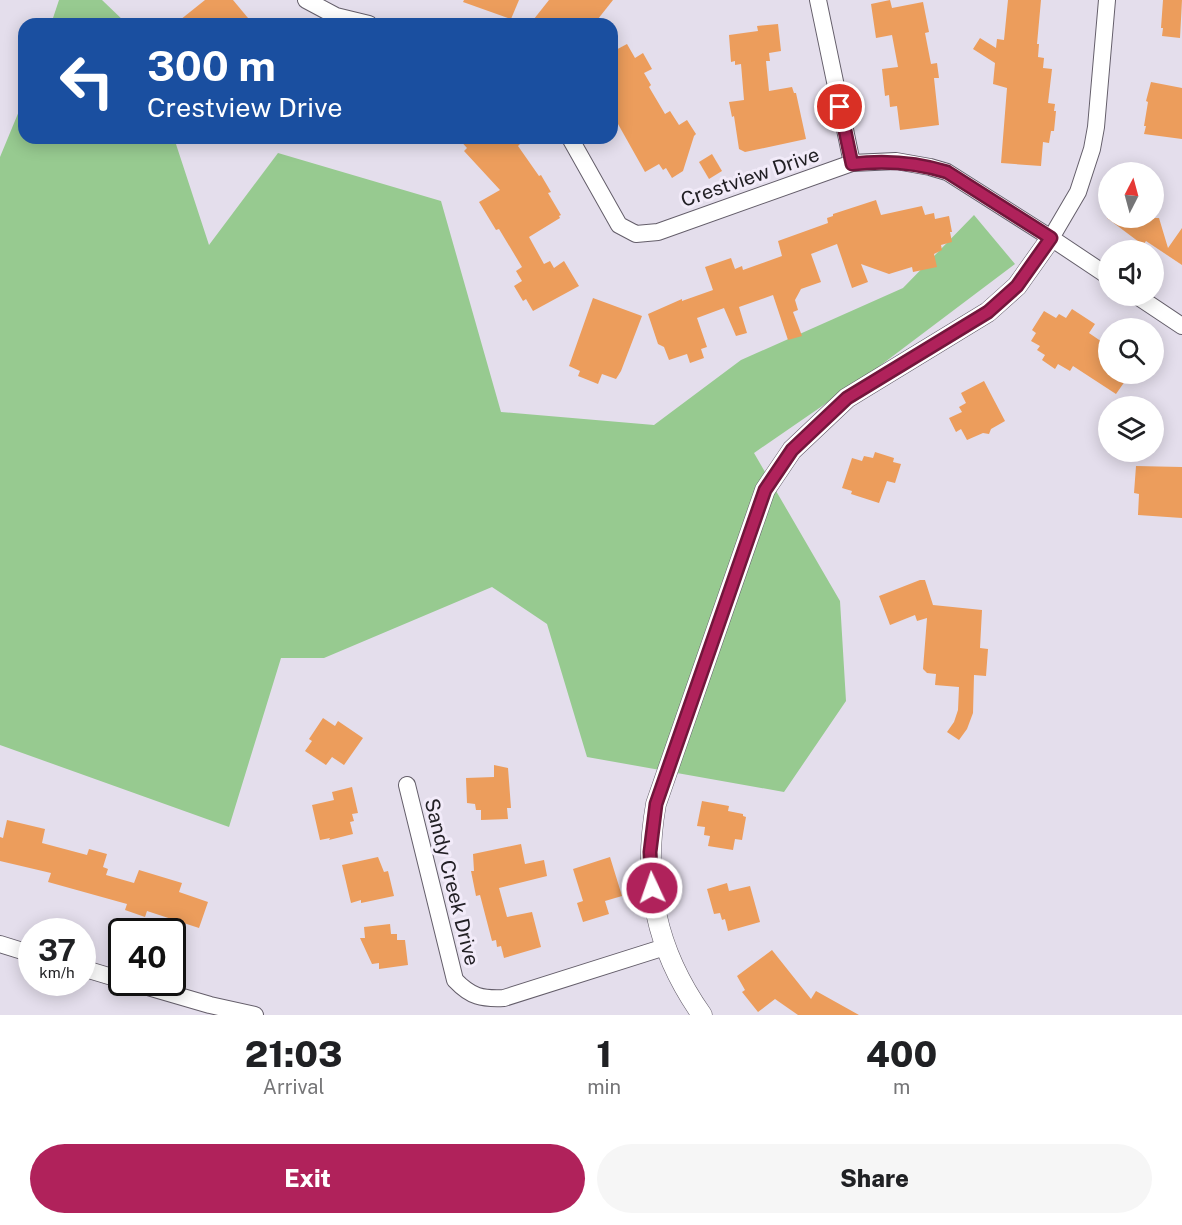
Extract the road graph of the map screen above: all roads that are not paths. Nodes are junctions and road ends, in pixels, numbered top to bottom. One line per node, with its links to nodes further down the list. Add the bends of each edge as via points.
1 (306, 0): 4 (street)
2 (818, 0): 6 (street)
3 (1107, 0): 7 (street, via 1092,149 1078,192)
4 (344, 18)
5 (573, 144): 6 (street, Crestview Drive, via 619,225 636,234 658,232)
6 (852, 164): 7 (street, Crestview Drive, via 896,161 947,172)
7 (1051, 238): 8 (street, Crestview Drive); 13 (street, via 1017,286 988,312 847,398 792,450 765,490 656,804 650,876)
8 (1098, 269)
9 (1152, 306): 10 (street)
10 (1182, 326)
11 (408, 785): 13 (street, Sandy Creek Drive, via 455,980 463,989 485,999 504,998)
12 (0, 944): 14 (street)
13 (665, 947): 17 (street)
14 (18, 950)
15 (179, 996): 16 (street)
16 (255, 1015)
17 (702, 1015)

